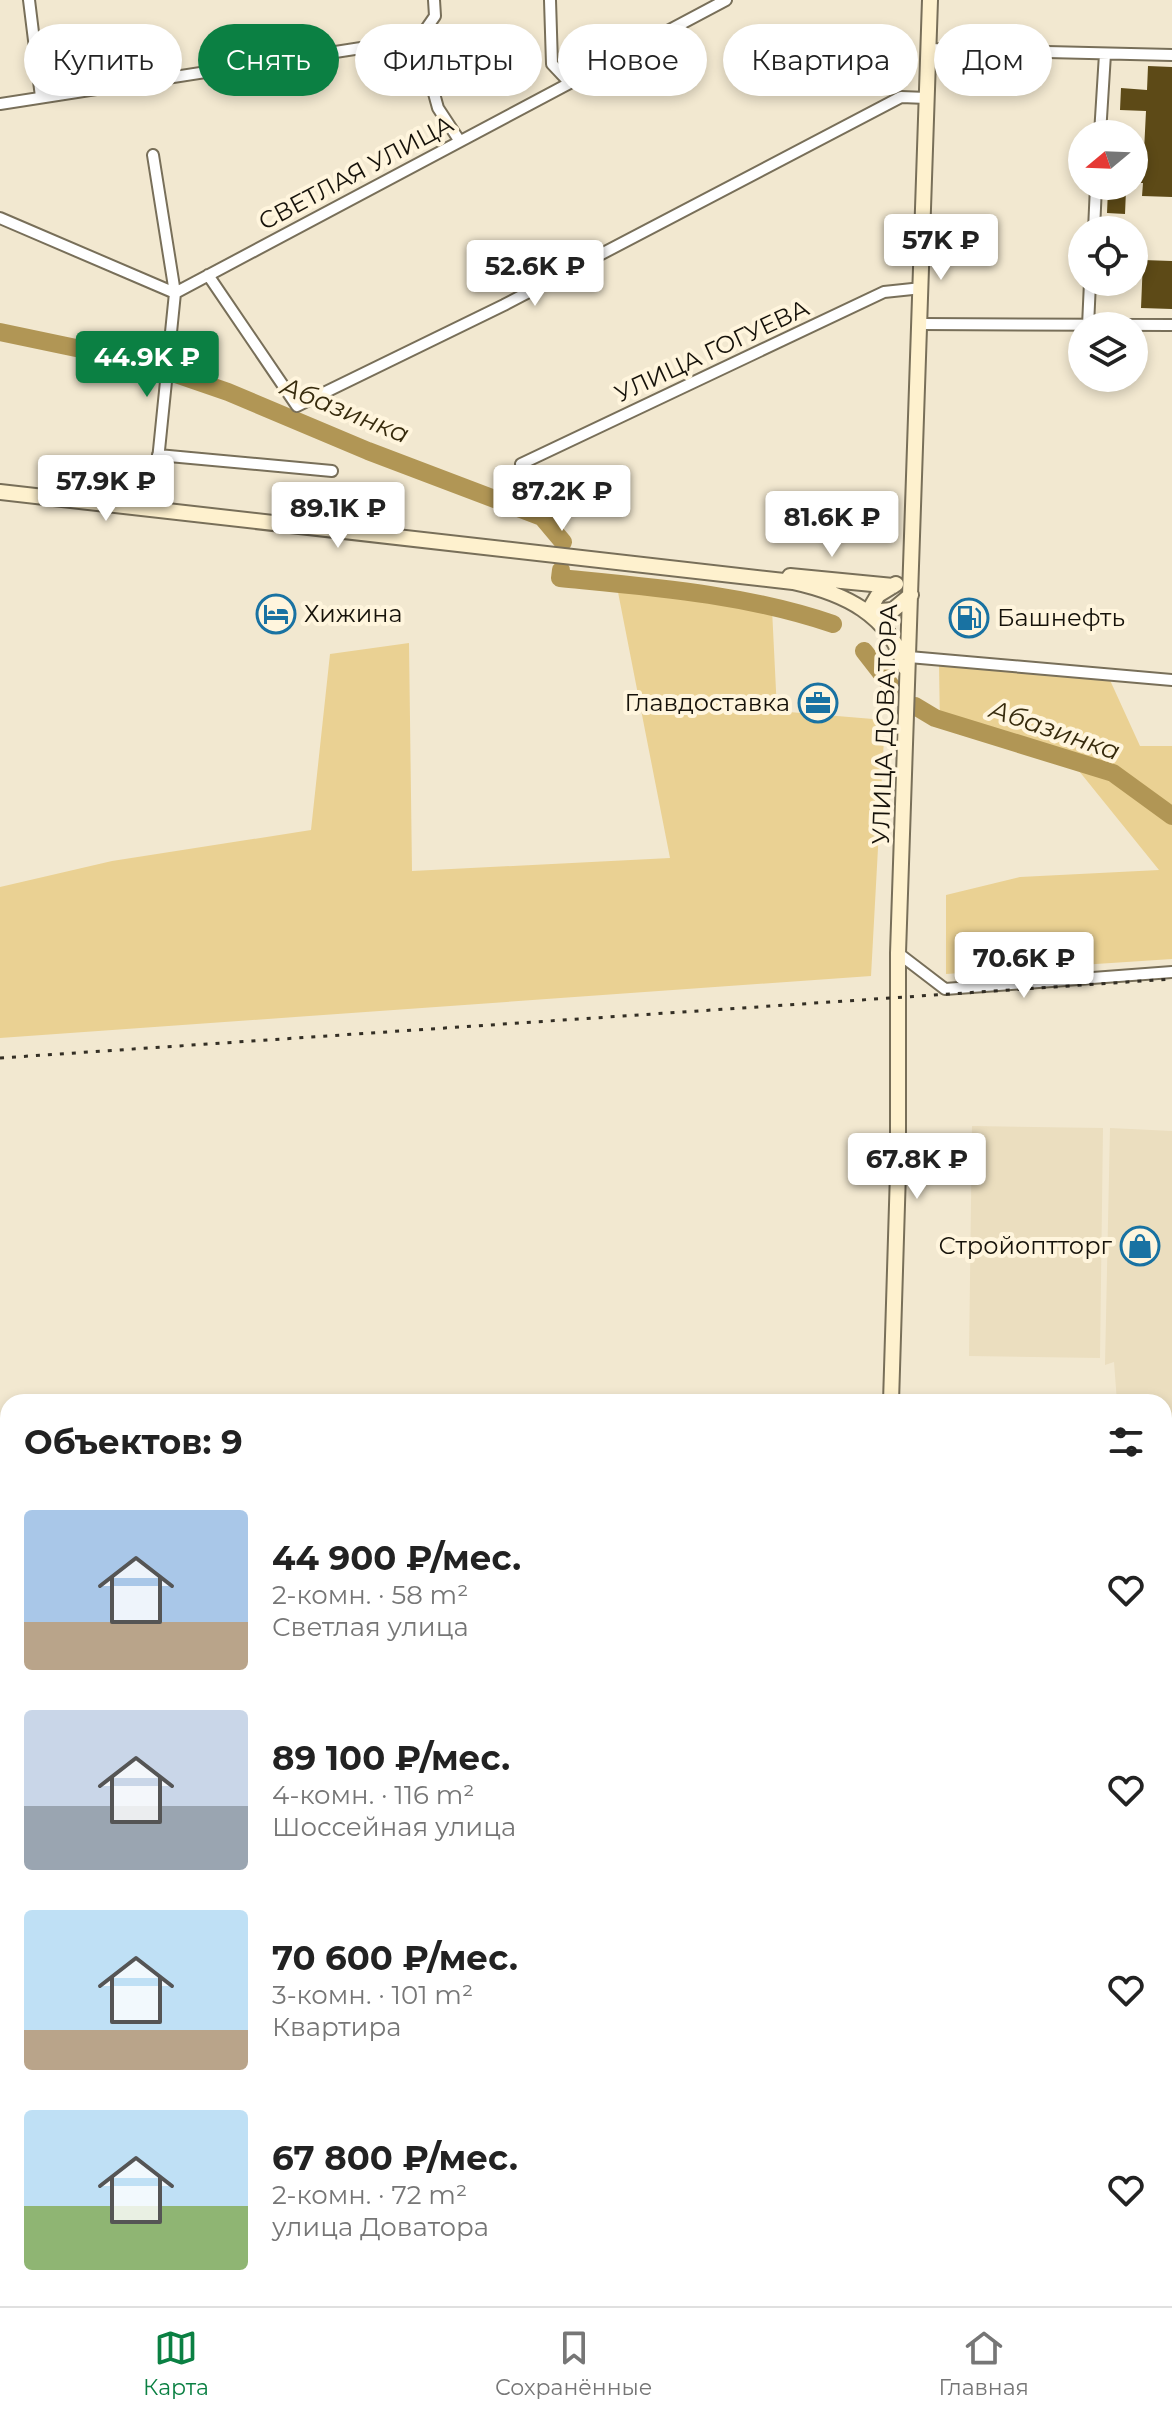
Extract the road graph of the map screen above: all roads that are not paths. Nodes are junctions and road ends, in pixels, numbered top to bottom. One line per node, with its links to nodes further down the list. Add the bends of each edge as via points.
1 (29, 0): 15 (street)
2 (434, 0): 6 (street)
3 (550, 0): 12 (street, via 552,64)
4 (726, 0): 7 (street, СВЕТЛАЯ УЛИЦА)
5 (930, 0): 9 (main road, УЛИЦА ДОВАТОРА)
6 (429, 24)
7 (680, 24)
8 (355, 49): 15 (street)
9 (927, 49): 10 (street); 16 (main road, УЛИЦА ДОВАТОРА)
10 (1105, 54): 11 (street); 18 (street)
11 (1172, 55)
12 (558, 70)
13 (558, 88): 19 (street, СВЕТЛАЯ УЛИЦА)
14 (435, 96): 19 (street)
15 (41, 97): 17 (street)
16 (927, 98): 22 (street, via 901,97 504,305 297,406); 23 (main road, УЛИЦА ДОВАТОРА)
17 (0, 104)
18 (1101, 120)
19 (459, 140): 22 (street, СВЕТЛАЯ УЛИЦА)
20 (153, 155): 24 (street)
21 (0, 218): 24 (street)
22 (208, 275): 24 (street, СВЕТЛАЯ УЛИЦА)
23 (922, 288): 25 (main road, УЛИЦА ДОВАТОРА); 30 (street, УЛИЦА ГОГУЕВА, via 884,292)
24 (175, 293): 29 (street)
25 (921, 324): 28 (street); 35 (main road, УЛИЦА ДОВАТОРА)
26 (1148, 325): 27 (street)
27 (1172, 325)
28 (1068, 326)
29 (158, 455): 31 (street); 34 (street)
30 (521, 464)
31 (332, 471)
32 (0, 485): 34 (main road)
33 (0, 492): 34 (main road)
34 (153, 507): 36 (main road)
35 (912, 562): 37 (main road); 38 (main road, УЛИЦА ДОВАТОРА)
36 (771, 579): 37 (main road, via 801,575); 39 (main road, via 832,592)
37 (893, 586): 39 (main road, via 878,595)
38 (911, 595): 39 (main road, via 893,610); 40 (main road, УЛИЦА ДОВАТОРА)
39 (868, 612): 42 (main road)
40 (909, 657): 41 (street); 42 (main road, УЛИЦА ДОВАТОРА)
41 (1172, 680)
42 (908, 684): 43 (main road, УЛИЦА ДОВАТОРА)
43 (898, 953): 44 (street, via 945,989); 45 (main road, УЛИЦА ДОВАТОРА)
44 (1172, 972)
45 (891, 1394)

